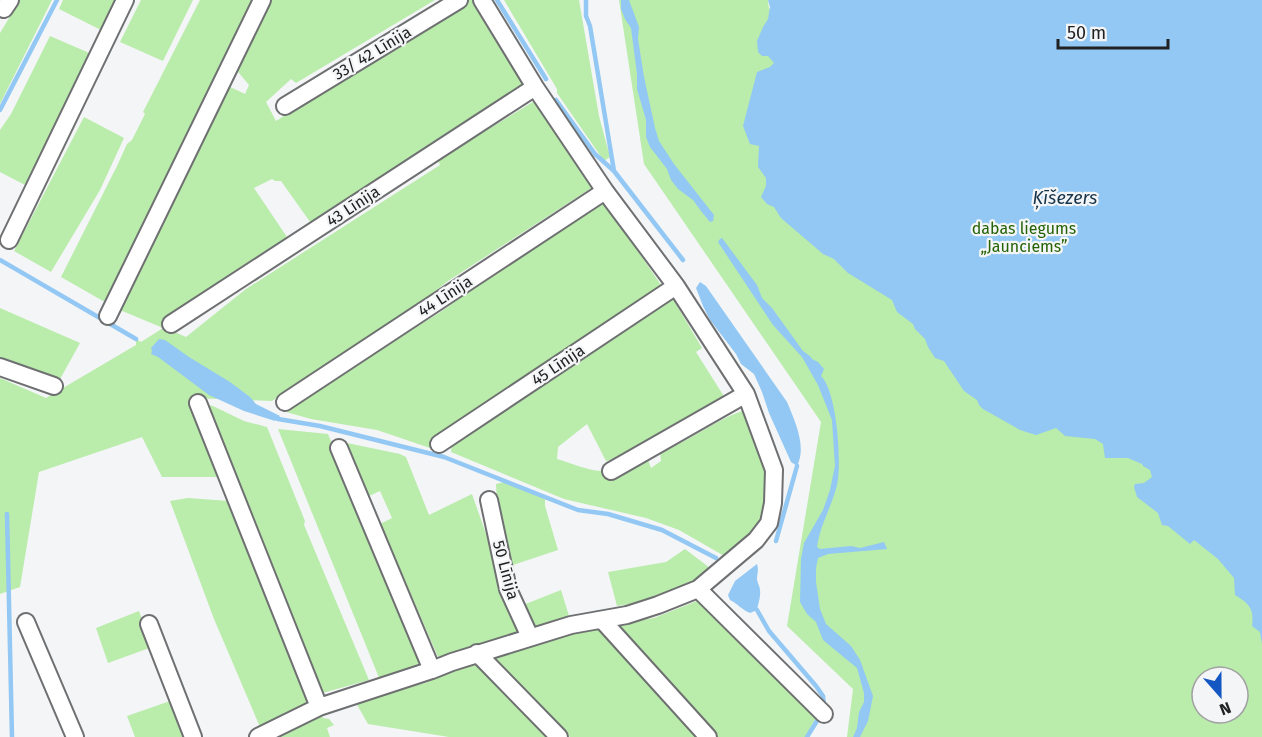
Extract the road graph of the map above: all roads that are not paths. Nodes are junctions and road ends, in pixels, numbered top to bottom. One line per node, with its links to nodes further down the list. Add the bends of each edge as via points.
1 (125, 0): 8 (street)
2 (262, 0): 10 (street)
3 (459, 0): 6 (street, 33/ 42 Līnija)
4 (482, 0): 5 (street)
5 (535, 87): 7 (street); 11 (street, 43 Līnija)
6 (285, 106)
7 (605, 191): 9 (street); 15 (street, 44 Līnija)
8 (9, 240)
9 (676, 286): 14 (street); 17 (street, 45 Līnija)
10 (108, 316)
11 (171, 324)
12 (0, 367): 13 (street)
13 (54, 386)
14 (746, 394): 19 (street); 21 (street, via 774,470 769,524)
15 (285, 402)
16 (198, 403): 28 (street)
17 (439, 444)
18 (339, 448): 27 (street)
19 (611, 471)
20 (489, 500): 25 (street, 50 Līnija, via 508,589)
21 (698, 590): 22 (street); 29 (street)
22 (602, 620): 25 (street); 34 (street)
23 (26, 622): 30 (street)
24 (149, 624): 31 (street)
25 (530, 637): 26 (street)
26 (477, 653): 27 (street); 33 (street)
27 (432, 670): 28 (street)
28 (319, 707): 32 (street)
29 (824, 714)
30 (75, 737)
31 (194, 737)
32 (258, 737)
33 (559, 737)
34 (708, 737)

